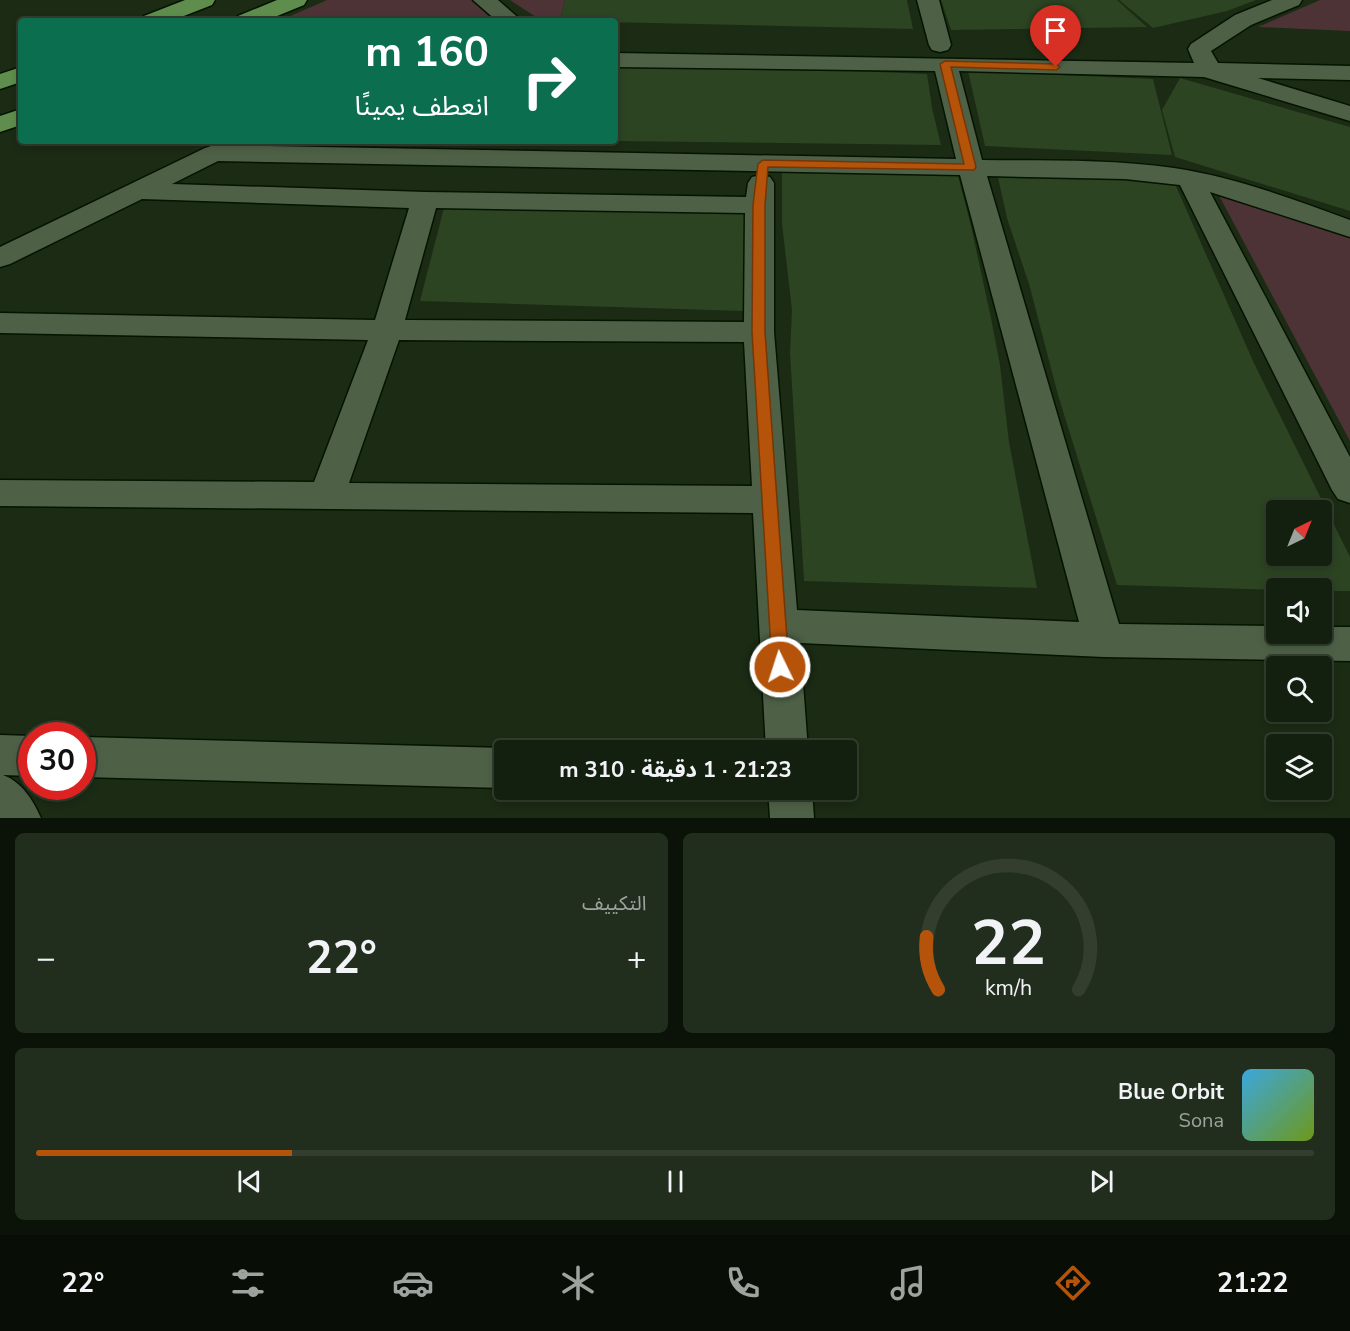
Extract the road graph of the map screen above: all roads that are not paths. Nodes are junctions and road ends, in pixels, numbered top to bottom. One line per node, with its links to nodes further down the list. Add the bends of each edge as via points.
1 (204, 0): 6 (main road)
2 (296, 0): 7 (main road)
3 (484, 0): 8 (street)
4 (928, 0): 12 (street)
5 (1291, 0): 10 (street, via 1243,20)
6 (159, 18)
7 (253, 18)
8 (507, 18)
9 (618, 42): 12 (street)
10 (1199, 49): 11 (street); 12 (street); 14 (street)
11 (1280, 50)
12 (943, 54): 13 (street); 14 (street); 22 (street)
13 (618, 60)
14 (1210, 71): 15 (street); 18 (street)
15 (1350, 73)
16 (18, 75): 17 (main road)
17 (0, 82)
18 (1350, 114)
19 (18, 117): 20 (main road)
20 (0, 125)
21 (763, 164): 22 (street); 24 (street, via 214,153); 26 (street)
22 (970, 167): 23 (street, via 1144,173); 37 (street)
23 (1190, 179): 27 (street); 32 (street)
24 (139, 190): 25 (street); 28 (street)
25 (424, 200): 26 (street); 30 (street)
26 (759, 205): 31 (street)
27 (1350, 229)
28 (0, 258)
29 (0, 323): 30 (street)
30 (387, 330): 31 (street); 34 (street)
31 (759, 332): 35 (street)
32 (1350, 490)
33 (0, 493): 34 (street)
34 (327, 496): 35 (street)
35 (769, 500): 36 (street)
36 (777, 626): 37 (street); 39 (street)
37 (1104, 640): 38 (street)
38 (1350, 644)
39 (786, 740)
40 (0, 755): 41 (street)
41 (18, 756)
42 (96, 757): 43 (street)
43 (494, 768)
44 (0, 794): 46 (street)
45 (791, 800): 47 (street)
46 (19, 818)
47 (792, 818)

